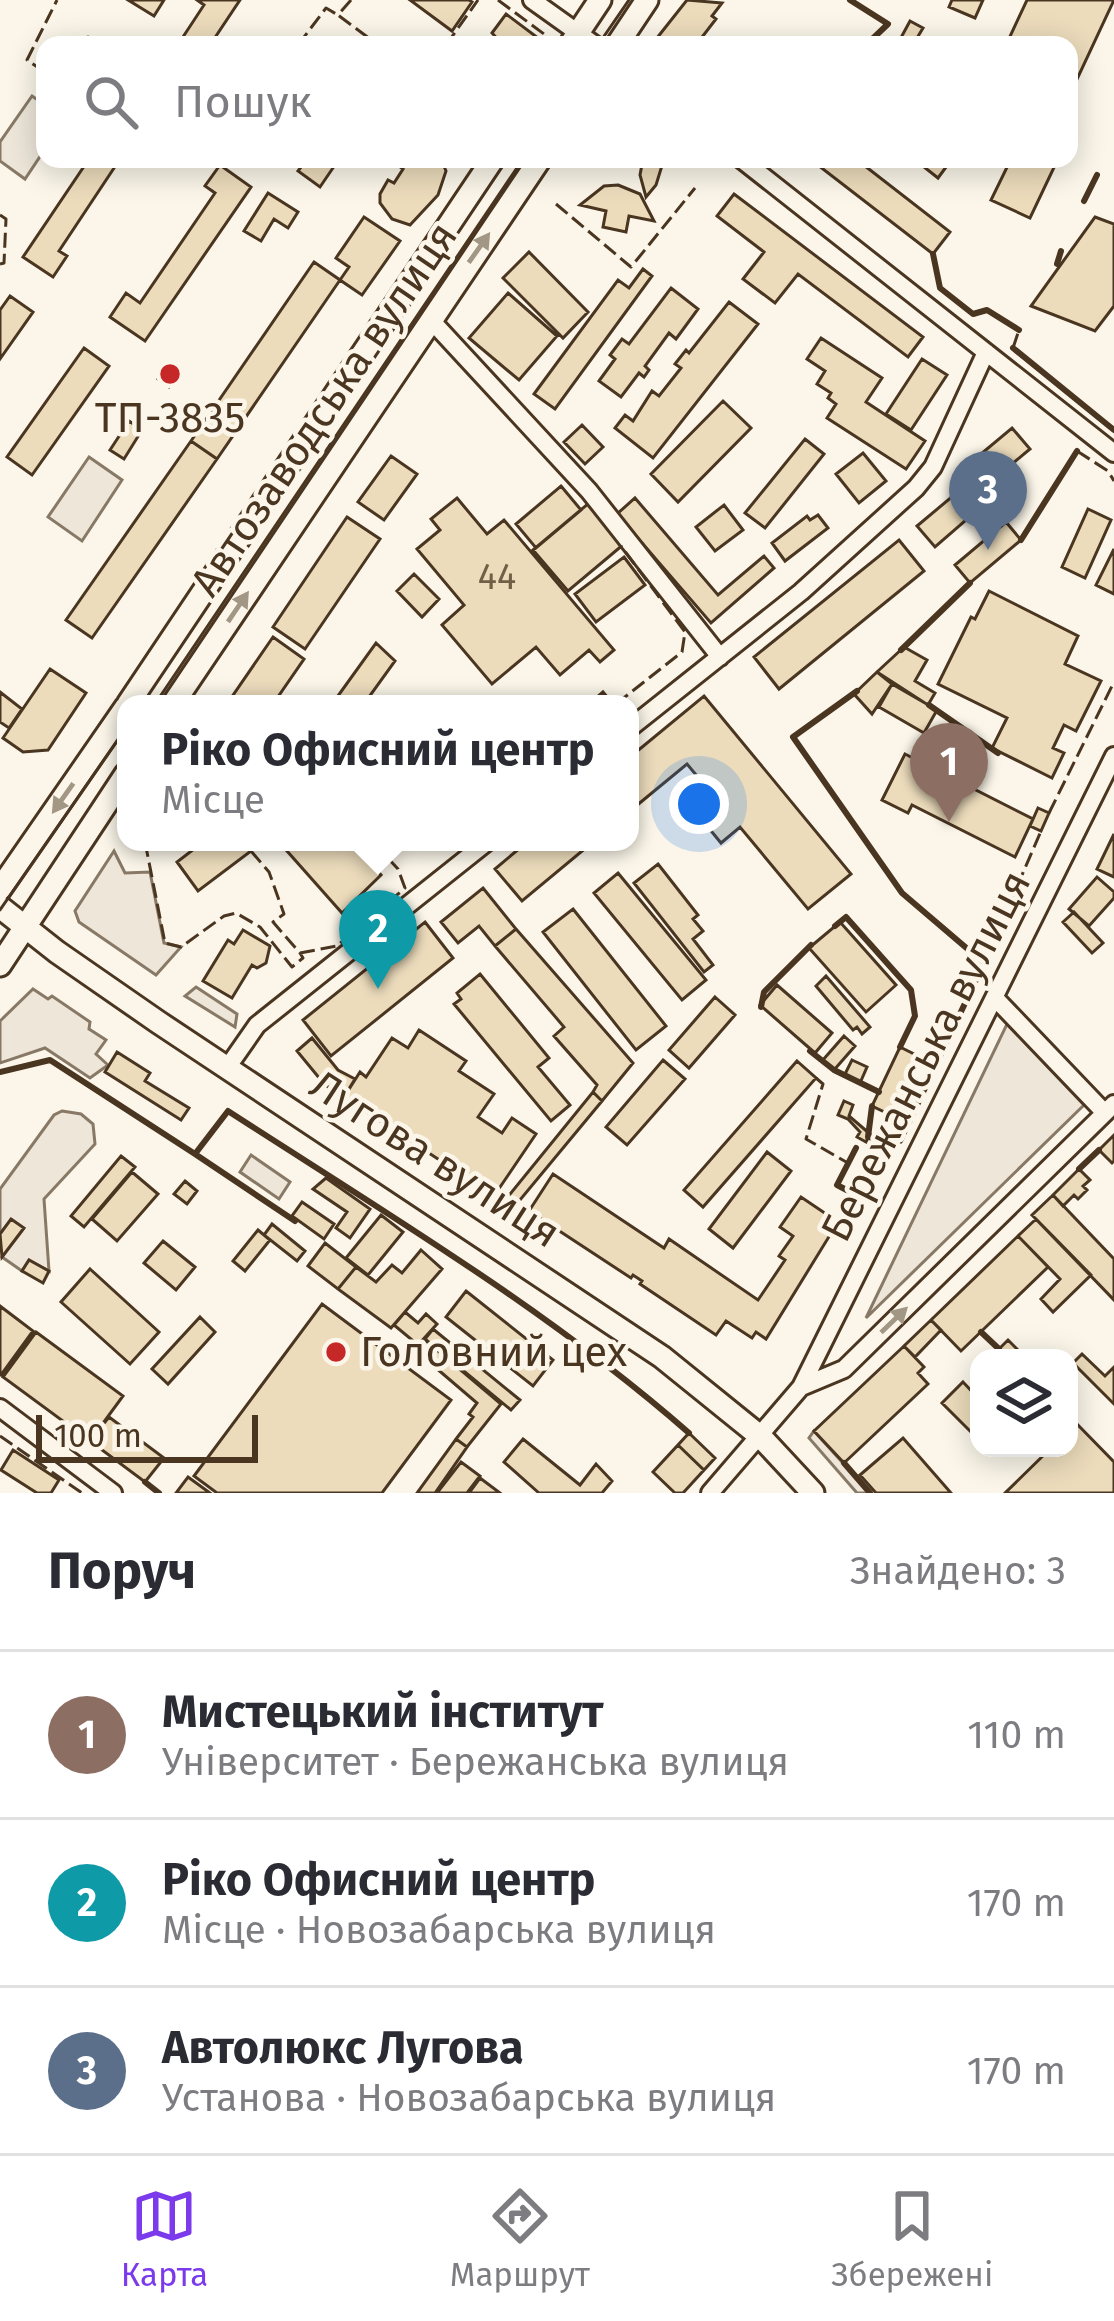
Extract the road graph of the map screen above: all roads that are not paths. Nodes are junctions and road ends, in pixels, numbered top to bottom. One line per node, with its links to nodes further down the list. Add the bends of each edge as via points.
1 (532, 0): 4 (street)
2 (600, 0): 5 (main road)
3 (647, 0): 6 (main road)
4 (575, 36)
5 (583, 36)
6 (623, 36)
7 (487, 168): 14 (main road, Автозаводська вулиця)
8 (534, 168): 10 (main road, Автозаводська вулиця, one-way to 8)
9 (753, 168): 11 (street)
10 (430, 319): 13 (street, via 589,490); 15 (main road, Автозаводська вулиця, one-way to 10)
11 (986, 352): 12 (street); 13 (street, via 916,488)
12 (1114, 453)
13 (720, 657): 17 (street)
14 (134, 695)
15 (179, 695)
16 (117, 719): 21 (main road, Автозаводська вулиця, one-way to 21)
17 (639, 721)
18 (1114, 756): 25 (street, Бережанська вулиця)
19 (117, 788): 23 (main road)
20 (476, 851): 26 (street, via 257,1025)
21 (0, 889)
22 (0, 907): 23 (main road, Лугова вулиця)
23 (25, 926): 24 (main road); 26 (main road, Лугова вулиця)
24 (0, 965)
25 (996, 999): 27 (street); 28 (street, Бережанська вулиця)
26 (227, 1068): 30 (main road, Лугова вулиця, via 616,1325)
27 (1109, 1109): 28 (street, one-way to 27, via 844,1370)
28 (801, 1387): 30 (street)
29 (0, 1408): 31 (street)
30 (761, 1437): 32 (street); 33 (main road, Лугова вулиця)
31 (113, 1493)
32 (710, 1493)
33 (813, 1493)

